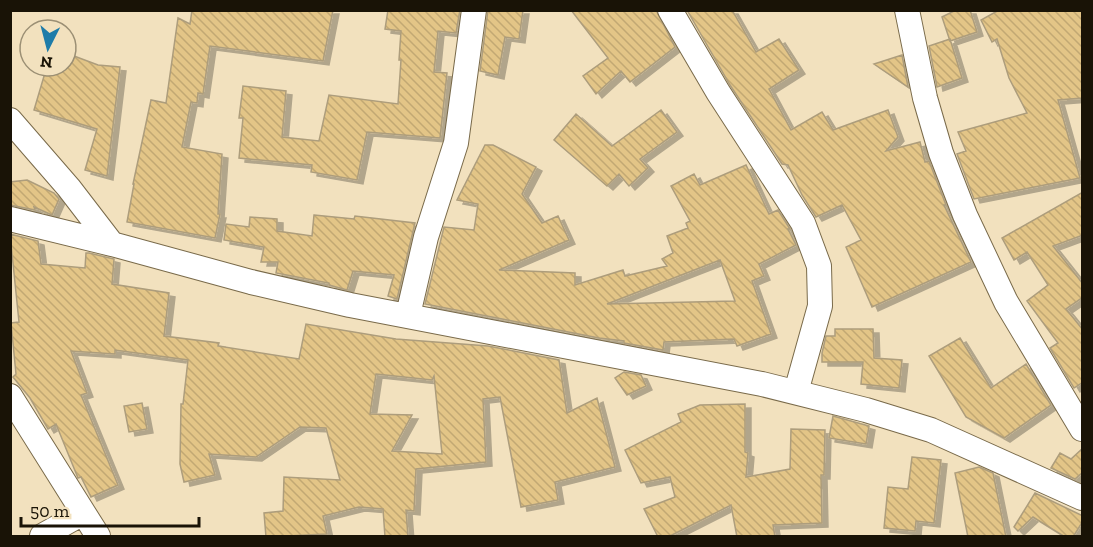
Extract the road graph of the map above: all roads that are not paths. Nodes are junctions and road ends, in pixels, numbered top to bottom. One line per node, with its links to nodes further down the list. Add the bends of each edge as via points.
1 (474, 10): 7 (street, via 456,143 426,237)
2 (670, 10): 8 (street, via 803,223 819,266 820,306)
3 (907, 10): 10 (street, via 925,98 965,215 1006,302)
4 (10, 120): 6 (street)
5 (10, 219): 6 (street)
6 (112, 244): 7 (street, via 251,282)
7 (408, 315): 8 (street)
8 (796, 392): 11 (street, via 931,430)
9 (10, 396): 12 (street)
10 (1080, 418)
11 (1083, 498)
12 (83, 513): 13 (street); 14 (street)
13 (42, 537)
14 (98, 537)

